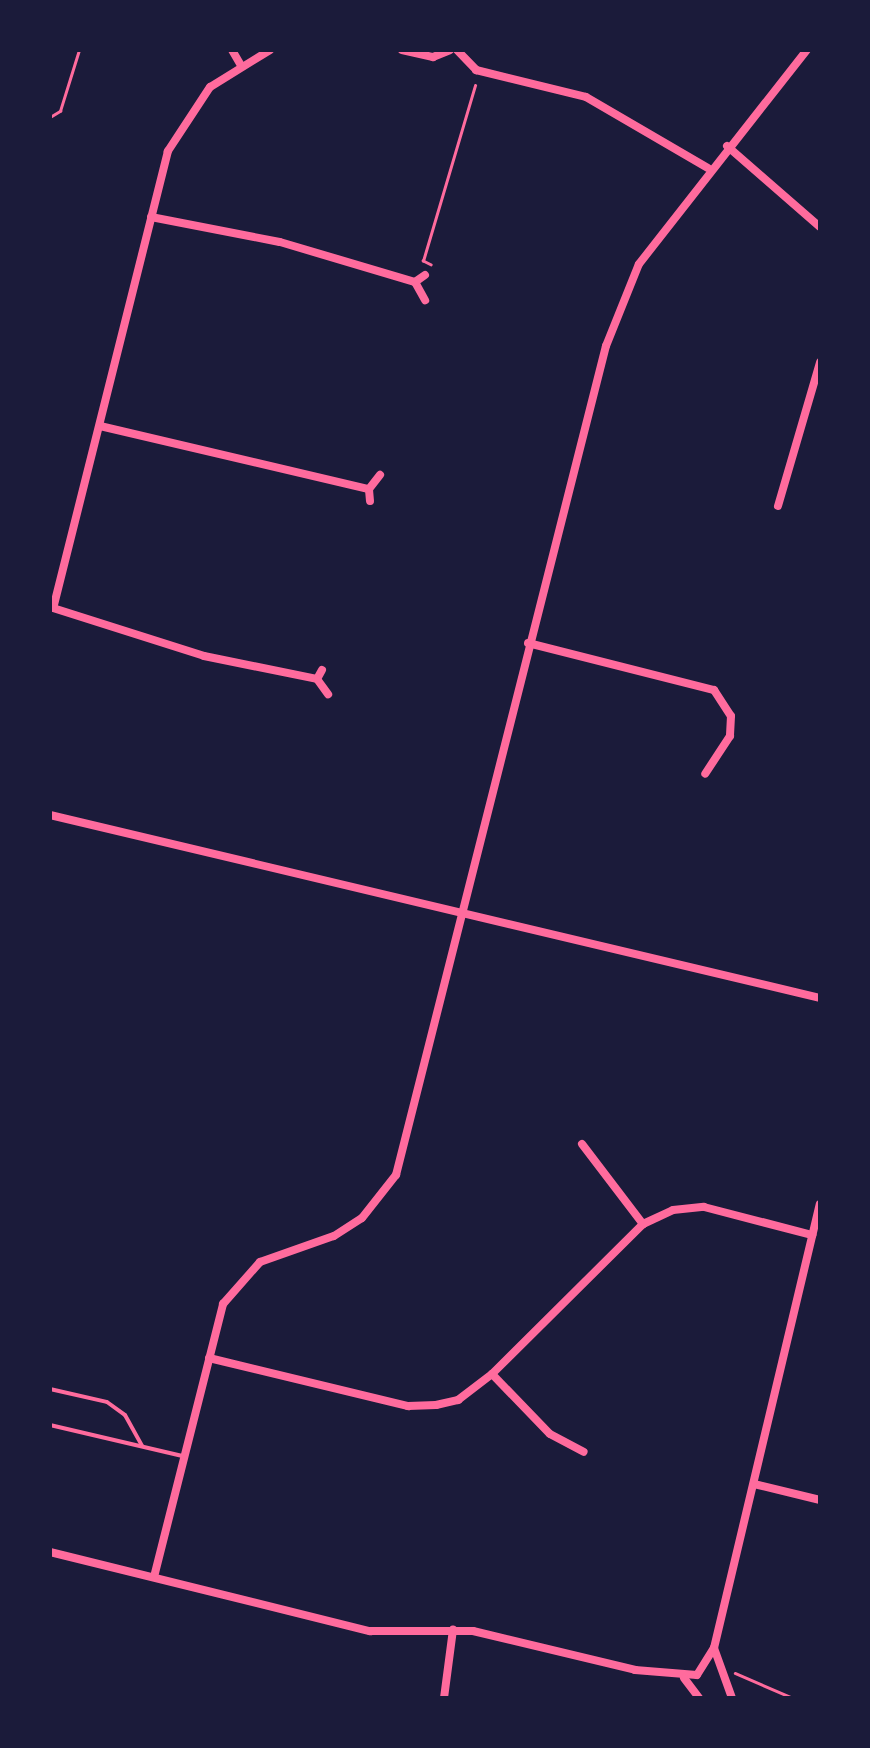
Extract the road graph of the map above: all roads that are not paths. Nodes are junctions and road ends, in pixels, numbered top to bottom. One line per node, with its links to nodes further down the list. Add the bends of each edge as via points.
1 (232, 50): 6 (street)
2 (270, 50): 6 (street)
3 (402, 50): 4 (street, via 433,57)
4 (454, 50): 8 (street, via 476,70 586,97)
5 (806, 50): 7 (street)
6 (240, 64): 9 (street, via 186,116 168,151)
7 (727, 146): 8 (street); 10 (street)
8 (708, 168): 20 (street, via 639,264 606,346)
9 (151, 217): 12 (street, via 280,242); 15 (street)
10 (820, 227)
11 (425, 275): 12 (street)
12 (415, 282): 13 (street)
13 (426, 300)
14 (820, 362): 19 (street)
15 (100, 426): 17 (street); 21 (street, via 55,613 204,656 319,674)
16 (380, 475): 17 (street)
17 (369, 489): 18 (street)
18 (370, 501)
19 (778, 506)
20 (528, 644): 22 (street, via 714,690 731,716 730,736); 24 (street)
21 (328, 694)
22 (705, 774)
23 (50, 816): 24 (street)
24 (460, 913): 25 (street); 30 (street, via 396,1175 362,1218 246,1274 222,1304)
25 (820, 998)
26 (582, 1144): 28 (street)
27 (820, 1204): 29 (street)
28 (643, 1224): 29 (street, via 672,1210 704,1207); 31 (street)
29 (812, 1235): 37 (street)
30 (209, 1358): 31 (street, via 408,1406 458,1400); 36 (street)
31 (492, 1374): 35 (street, via 550,1434)
32 (50, 1389): 34 (lane, via 106,1402 125,1415)
33 (50, 1426): 34 (lane)
34 (142, 1446): 36 (lane)
35 (584, 1452)
36 (186, 1457): 40 (street)
37 (754, 1484): 38 (street); 42 (street)
38 (820, 1500)
39 (50, 1552): 40 (street)
40 (154, 1577): 41 (street, via 370,1631)
41 (453, 1630): 43 (street); 44 (street)
42 (714, 1648): 43 (street, via 706,1665); 46 (street)
43 (684, 1678): 45 (street)
44 (444, 1698)
45 (698, 1698)
46 (732, 1698)

